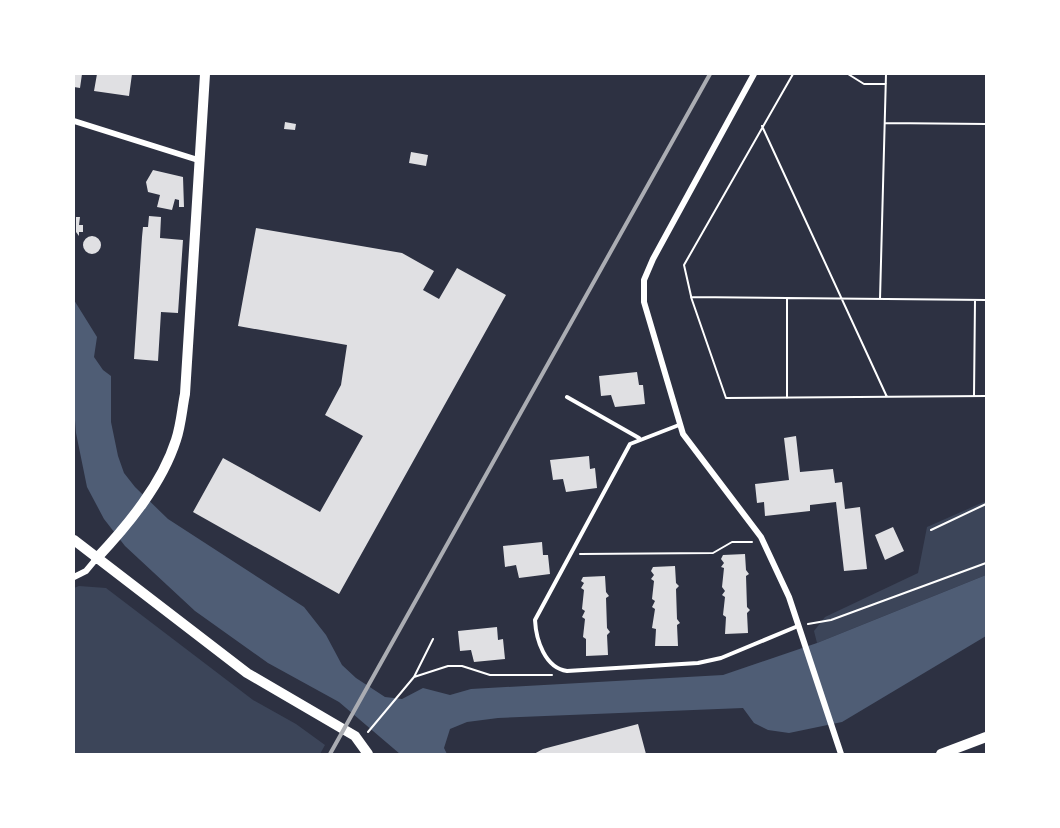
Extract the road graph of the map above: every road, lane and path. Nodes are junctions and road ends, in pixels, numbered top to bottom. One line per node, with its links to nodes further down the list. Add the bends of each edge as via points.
1 (205, 74): 11 (street)
2 (754, 74): 23 (street, via 644,280 644,302)
3 (793, 74): 10 (path)
4 (848, 74): 6 (path, via 864,84)
5 (886, 74): 6 (path)
6 (886, 84): 8 (path)
7 (74, 122): 11 (street)
8 (885, 123): 9 (path); 15 (path)
9 (987, 124)
10 (762, 126): 12 (path, via 684,265); 14 (path)
11 (198, 160): 30 (street, via 185,394 177,439 153,487)
12 (691, 297): 13 (path); 21 (path, via 726,398)
13 (787, 299): 14 (path); 21 (path)
14 (841, 299): 15 (path); 22 (path)
15 (880, 299): 16 (path)
16 (975, 300): 17 (path); 18 (path)
17 (987, 300)
18 (974, 396): 19 (path); 22 (path)
19 (987, 396)
20 (567, 397): 24 (lane)
21 (787, 398): 22 (path)
22 (887, 398)
23 (680, 424): 24 (lane); 27 (street, via 690,445)
24 (640, 438): 29 (lane, via 630,444)
25 (987, 504): 26 (path)
26 (931, 530)
27 (761, 537): 29 (path, via 753,542 732,542 713,553); 33 (street)
28 (74, 540): 30 (street)
29 (571, 554): 35 (lane, via 536,620 540,645)
30 (96, 559): 32 (street); 39 (street, via 247,673 355,736)
31 (987, 563): 33 (path, via 831,620)
32 (74, 577)
33 (799, 625): 35 (lane, via 721,658 698,663); 40 (street)
34 (433, 639): 36 (path)
35 (560, 670): 36 (path, via 552,675 490,675 448,666)
36 (414, 677): 37 (path)
37 (366, 734)
38 (987, 737): 41 (street)
39 (368, 754)
40 (841, 754)
41 (941, 754)

